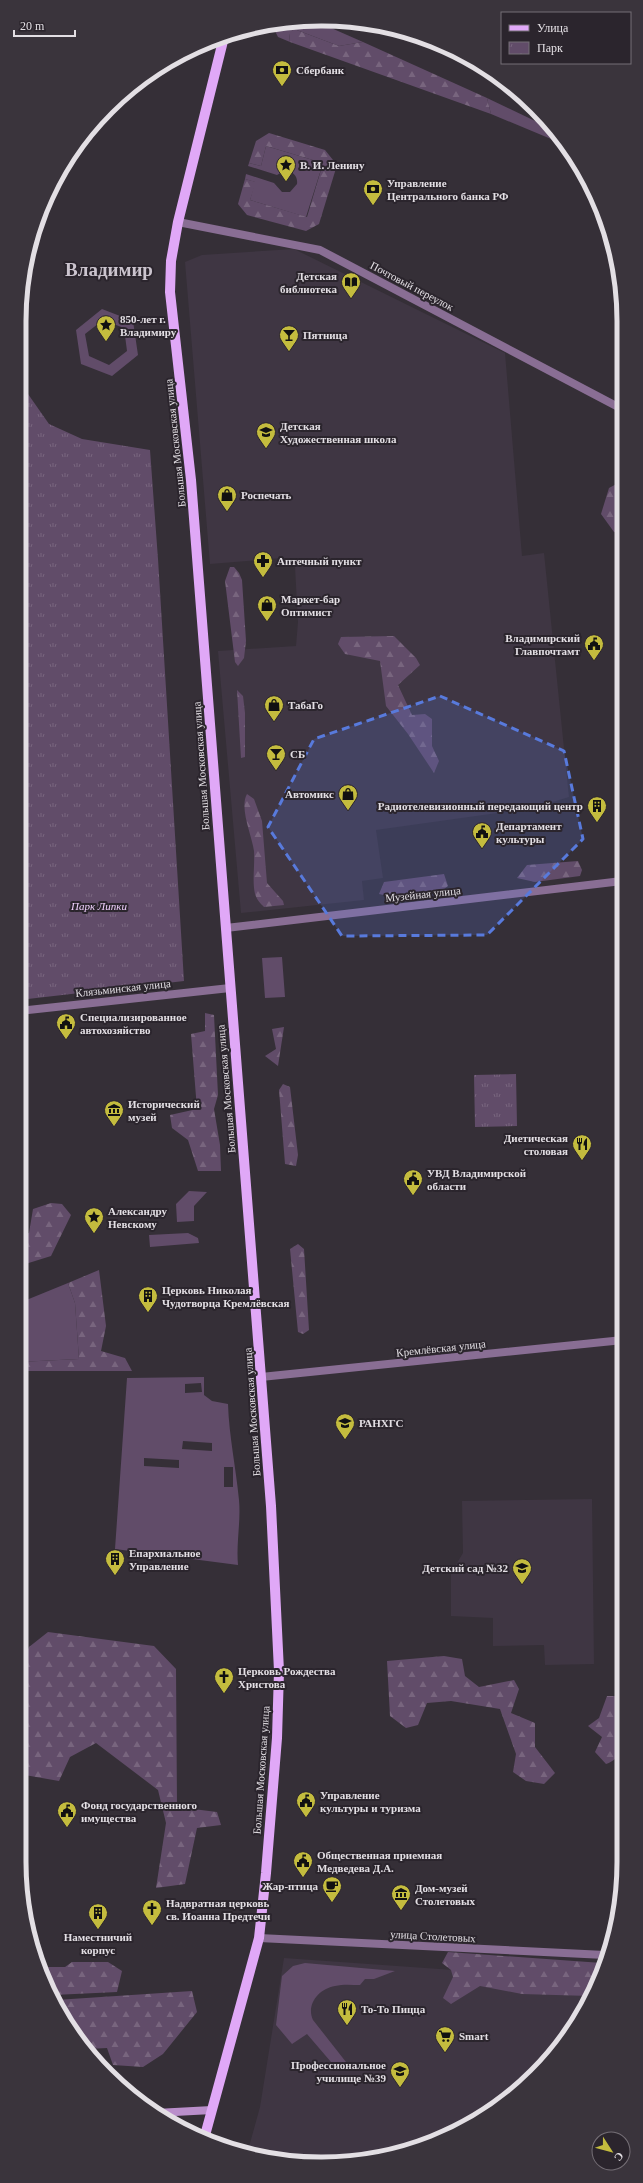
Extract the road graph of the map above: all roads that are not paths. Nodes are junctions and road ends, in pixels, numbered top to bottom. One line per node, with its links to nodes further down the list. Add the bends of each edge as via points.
1 (222, 43): 2 (main road, Большая Московская улица)
2 (178, 222): 3 (street, Почтовый переулок, via 320,250); 5 (main road, Большая Московская улица, via 171,261 170,292 191,480)
3 (617, 406)
4 (617, 882): 5 (street, Музейная улица)
5 (226, 928): 6 (main road, Большая Московская улица)
6 (230, 988): 7 (street, Клязьминская улица); 9 (main road, Большая Московская улица)
7 (26, 1010)
8 (617, 1341): 9 (street, Кремлёвская улица)
9 (261, 1377): 10 (main road, Большая Московская улица, via 271,1506 279,1671 277,1738)
10 (259, 1938): 11 (street, улица Столетовых); 12 (main road, Большая Московская улица)
11 (601, 1955)
12 (212, 2110): 13 (main road); 14 (main road, Большая Московская улица)
13 (166, 2112)
14 (205, 2134)

